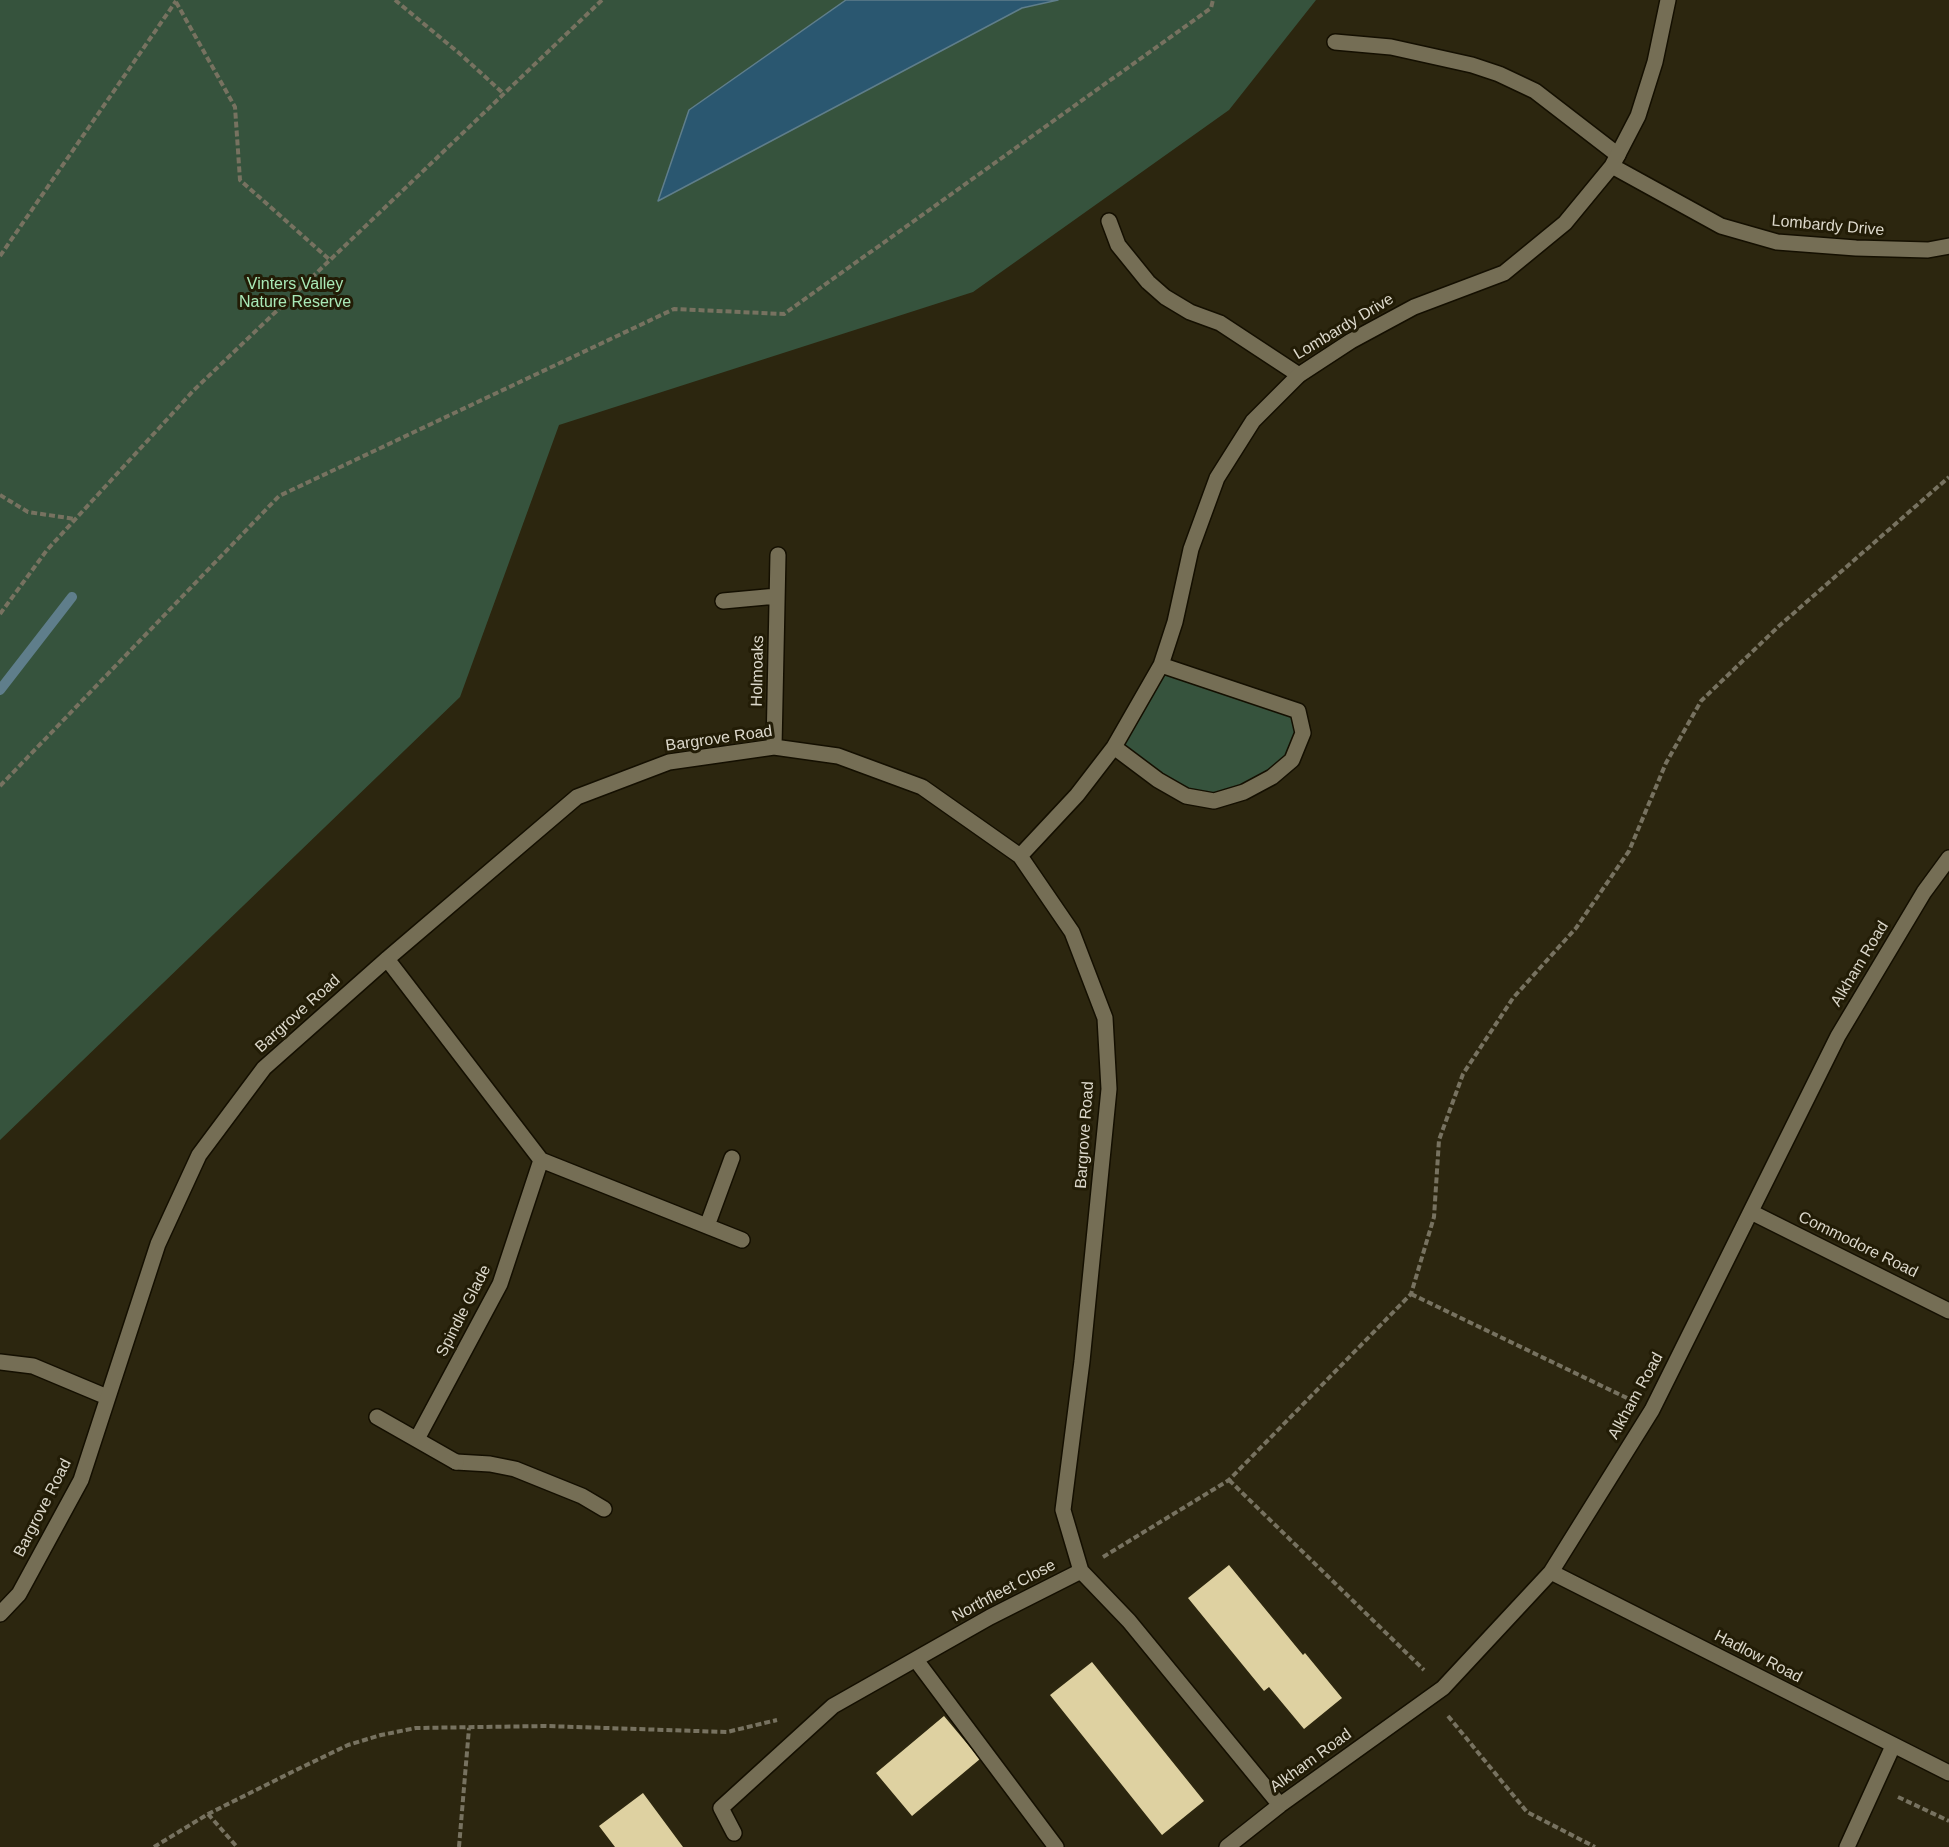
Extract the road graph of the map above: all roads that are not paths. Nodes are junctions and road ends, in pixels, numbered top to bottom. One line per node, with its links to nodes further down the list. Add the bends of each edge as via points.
1 (1668, 0): 3 (street, Lombardy Drive, via 1638,116)
2 (1335, 42): 3 (street, via 1391,47 1499,74 1535,91)
3 (1615, 161): 5 (street, Lombardy Drive, via 1721,226 1777,242 1916,250); 6 (street, Lombardy Drive, via 1565,223 1504,273 1414,307 1350,341)
4 (1109, 220): 6 (street, via 1118,245 1165,297 1220,323)
5 (1949, 246)
6 (1299, 375): 10 (street, Lombardy Drive, via 1253,421 1217,478 1191,549)
7 (778, 555): 8 (street, Holmoaks)
8 (777, 596): 9 (street); 11 (street, Holmoaks)
9 (723, 601)
10 (1161, 665): 12 (street, Lombardy Drive); 12 (street, via 1298,711 1303,733 1292,760 1272,777 1244,792 1214,801 1186,796)
11 (774, 747): 13 (street, Bargrove Road, via 838,756 922,787); 15 (street, Bargrove Road, via 669,762 576,797)
12 (1114, 747): 13 (street, Lombardy Drive, via 1077,795)
13 (1020, 856): 27 (street, Bargrove Road, via 1072,932 1105,1017 1109,1089 1064,1510)
14 (1949, 858): 18 (street, Alkham Road, via 1924,892 1839,1036)
15 (387, 959): 17 (street); 23 (street, Bargrove Road, via 264,1068 199,1155 159,1244)
16 (732, 1158): 19 (street)
17 (541, 1160): 19 (street); 25 (street, Spindle Glade, via 500,1284)
18 (1750, 1212): 21 (street, Commodore Road); 28 (street, Alkham Road, via 1652,1410)
19 (706, 1227): 20 (street)
20 (742, 1240)
21 (1949, 1311)
22 (0, 1362): 23 (street, via 33,1366)
23 (107, 1397): 29 (street, Bargrove Road, via 81,1480 19,1594)
24 (377, 1417): 25 (street)
25 (417, 1440): 26 (street, via 456,1462 515,1469)
26 (604, 1509)
27 (1081, 1571): 30 (street, Northfleet Close); 33 (street, Northfleet Close, via 1129,1621)
28 (1551, 1572): 31 (street, Hadlow Road); 33 (street, Alkham Road, via 1437,1692)
29 (0, 1614)
30 (916, 1660): 34 (street, Northfleet Close, via 833,1706 721,1808); 35 (street)
31 (1893, 1746): 32 (street, Hadlow Road); 37 (street)
32 (1949, 1773)
33 (1280, 1805): 36 (street, Alkham Road)
34 (734, 1833)
35 (1056, 1847)
36 (1227, 1847)
37 (1847, 1847)

